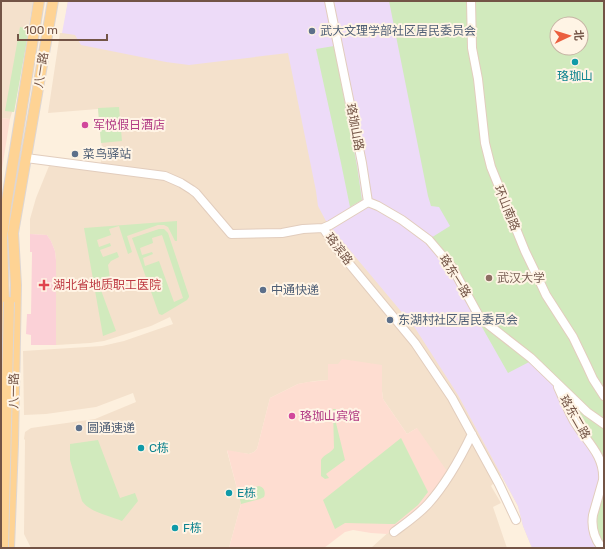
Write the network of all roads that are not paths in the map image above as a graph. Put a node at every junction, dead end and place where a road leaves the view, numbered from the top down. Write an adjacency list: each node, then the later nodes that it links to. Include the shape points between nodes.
1 (39, 1): 9 (main road, 八一路)
2 (53, 1): 5 (main road, 八一路)
3 (329, 1): 6 (street, 珞珈山路)
4 (472, 1): 12 (street, 环山南路, via 472,48 485,143 491,168 541,285 573,337)
5 (26, 158): 7 (street, 珞滨路, via 170,178 196,193 231,234 282,233); 8 (main road, 八一路)
6 (368, 202): 7 (street); 11 (street, 珞东一路, via 402,220 429,240 452,267 480,318 531,358)
7 (323, 228): 15 (street, 珞滨路, via 338,250 415,342)
8 (13, 233): 10 (main road, 八一路); 17 (main road, 八一路, via 16,285)
9 (2, 241): 10 (main road, 八一路)
10 (6, 302): 13 (main road, 八一路); 20 (main road, 八一路, bridge)
11 (555, 381): 14 (street, 珞东一路, via 587,412); 22 (street, 珞东二路, via 571,416 596,451 603,467 603,480 592,520 595,536)
12 (604, 396)
13 (1, 413)
14 (604, 424)
15 (472, 434): 18 (street, 珞滨路); 19 (street, via 452,471 434,496 421,511)
16 (1, 443): 17 (main road)
17 (13, 444): 21 (main road, 八一路)
18 (516, 520)
19 (394, 532)
20 (3, 548)
21 (8, 548)
22 (602, 548)

